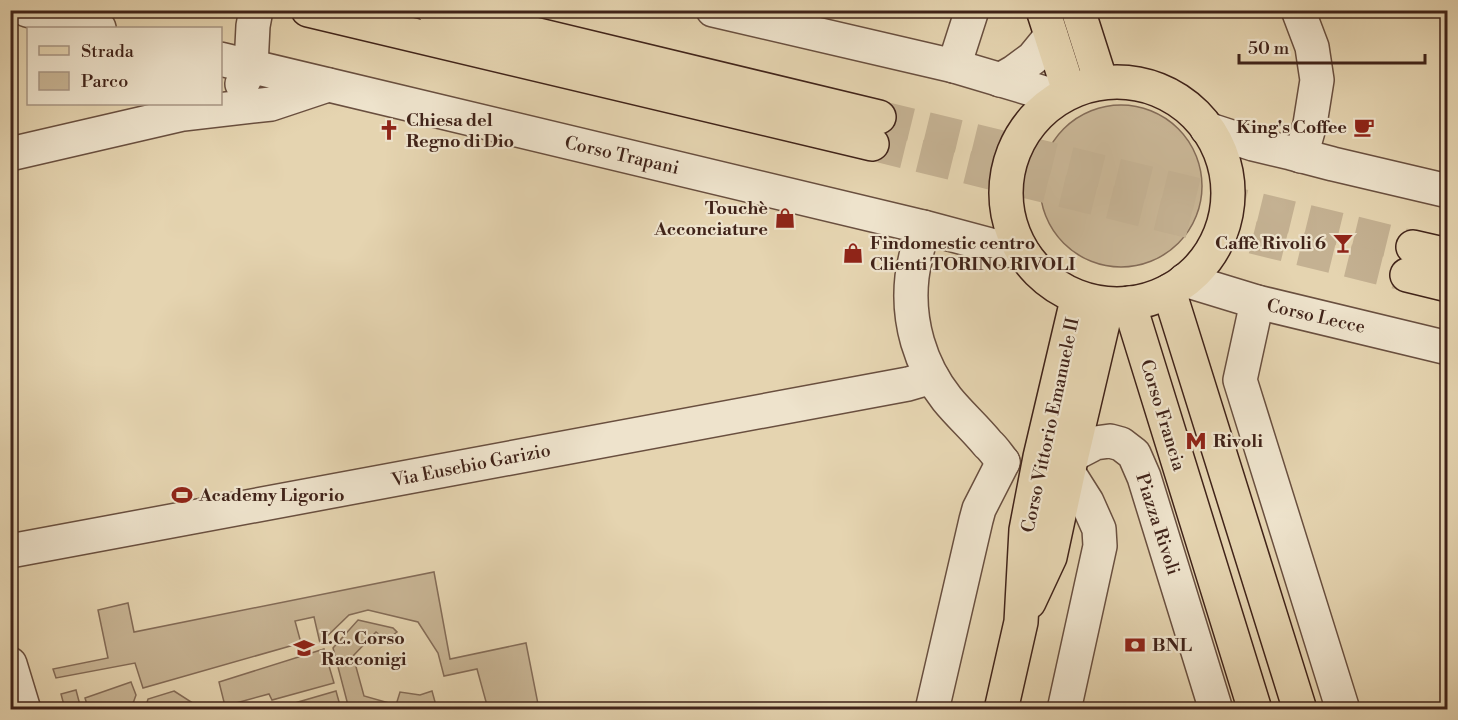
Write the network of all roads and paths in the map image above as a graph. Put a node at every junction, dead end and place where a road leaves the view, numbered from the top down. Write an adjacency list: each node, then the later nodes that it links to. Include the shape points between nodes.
1 (27, 10): 10 (street)
2 (256, 10): 11 (street)
3 (308, 10): 4 (main road, via 876,130)
4 (434, 10)
5 (713, 10): 12 (street)
6 (972, 10): 12 (street)
7 (1078, 10): 14 (main road)
8 (1304, 12): 21 (street, via 1317,80)
9 (1047, 23): 13 (street, via 1033,58); 16 (main road)
10 (95, 27)
11 (236, 62): 15 (street, Corso Trapani); 17 (street, via 240,86)
12 (954, 66): 13 (street)
13 (1000, 80): 16 (street)
14 (1101, 82): 16 (main road); 19 (main road, via 1134,82 1165,92 1192,111)
15 (328, 85): 18 (street, via 271,104); 23 (street, Corso Trapani)
16 (1063, 94): 24 (main road, via 1030,122 1013,151 1005,184 1008,217)
17 (222, 97)
18 (194, 109): 20 (street)
19 (1207, 129): 21 (street); 27 (main road, via 1225,167 1228,196 1223,225 1211,252)
20 (10, 154)
21 (1301, 156): 22 (street)
22 (1448, 191)
23 (923, 227): 24 (street, Corso Trapani); 31 (street, via 912,277 912,317)
24 (1024, 254): 29 (main road, via 1046,278)
25 (1448, 255): 26 (main road, via 1410,261)
26 (1448, 285)
27 (1177, 286): 28 (street, Corso Lecce); 29 (main road, via 1150,299); 33 (main road)
28 (1257, 302): 30 (street, Corso Lecce); 32 (street)
29 (1104, 303): 34 (main road, Corso Vittorio Emanuele II); 36 (main road, Corso Vittorio Emanuele II); 38 (main road, Corso Francia)
30 (1448, 348)
31 (932, 377): 35 (street, via 947,400); 40 (street, Via Eusebio Garizio)
32 (1240, 380): 33 (street); 39 (street)
33 (1220, 451): 37 (main road)
34 (1040, 456): 35 (street); 42 (main road, Corso Vittorio Emanuele II, via 1026,530)
35 (1002, 462): 45 (street, via 979,509)
36 (1070, 464): 41 (street, Piazza Rivoli, via 1095,443 1121,444 1134,454); 42 (main road, Corso Vittorio Emanuele II, via 1050,557); 47 (street, Corso Vittorio Emanuele II, via 1099,529 1100,546)
37 (1234, 500): 39 (street); 50 (main road)
38 (1197, 526): 41 (street); 49 (main road, Corso Francia)
39 (1287, 533): 51 (street)
40 (10, 551)
41 (1180, 592): 48 (street)
42 (1021, 622): 46 (main road, Corso Vittorio Emanuele II)
43 (10, 664): 44 (street)
44 (24, 710)
45 (933, 710)
46 (1001, 710)
47 (1064, 710)
48 (1216, 710)
49 (1255, 710)
50 (1300, 710)
51 (1343, 710)

